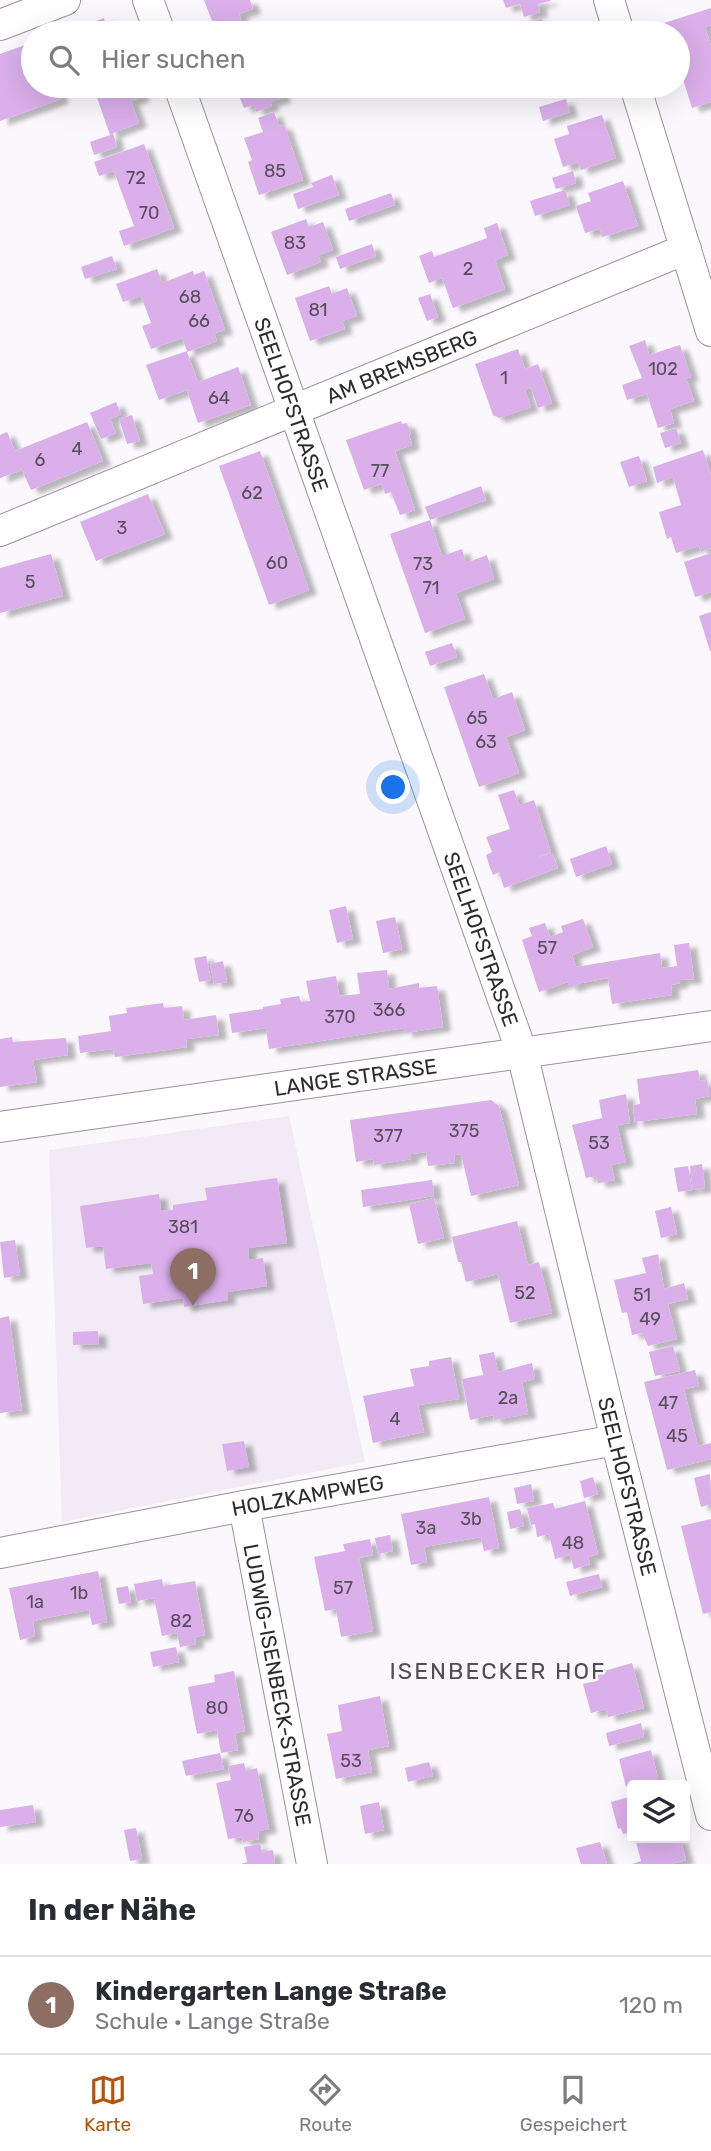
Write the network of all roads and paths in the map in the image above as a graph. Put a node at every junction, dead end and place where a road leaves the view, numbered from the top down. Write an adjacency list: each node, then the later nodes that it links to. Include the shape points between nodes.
1 (65, 0): 6 (street)
2 (148, 0): 4 (street)
3 (609, 0): 5 (street)
4 (156, 21)
5 (615, 21)
6 (0, 25)
7 (183, 98): 11 (street, SEELHOFSTRASSE)
8 (639, 98): 9 (street)
9 (685, 249): 10 (street); 11 (street, AM BREMSBERG)
10 (711, 331)
11 (294, 411): 12 (street, AM BREMSBERG); 14 (street, SEELHOFSTRASSE)
12 (0, 531)
13 (711, 1026): 14 (street, LANGE STRASSE)
14 (522, 1053): 15 (street, LANGE STRASSE); 16 (street, SEELHOFSTRASSE)
15 (0, 1127)
16 (616, 1440): 17 (street, HOLZKAMPWEG); 19 (street, SEELHOFSTRASSE)
17 (244, 1506): 18 (street, HOLZKAMPWEG); 20 (street, LUDWIG-ISENBECK-STRASSE)
18 (0, 1553)
19 (711, 1815)
20 (312, 1864)

